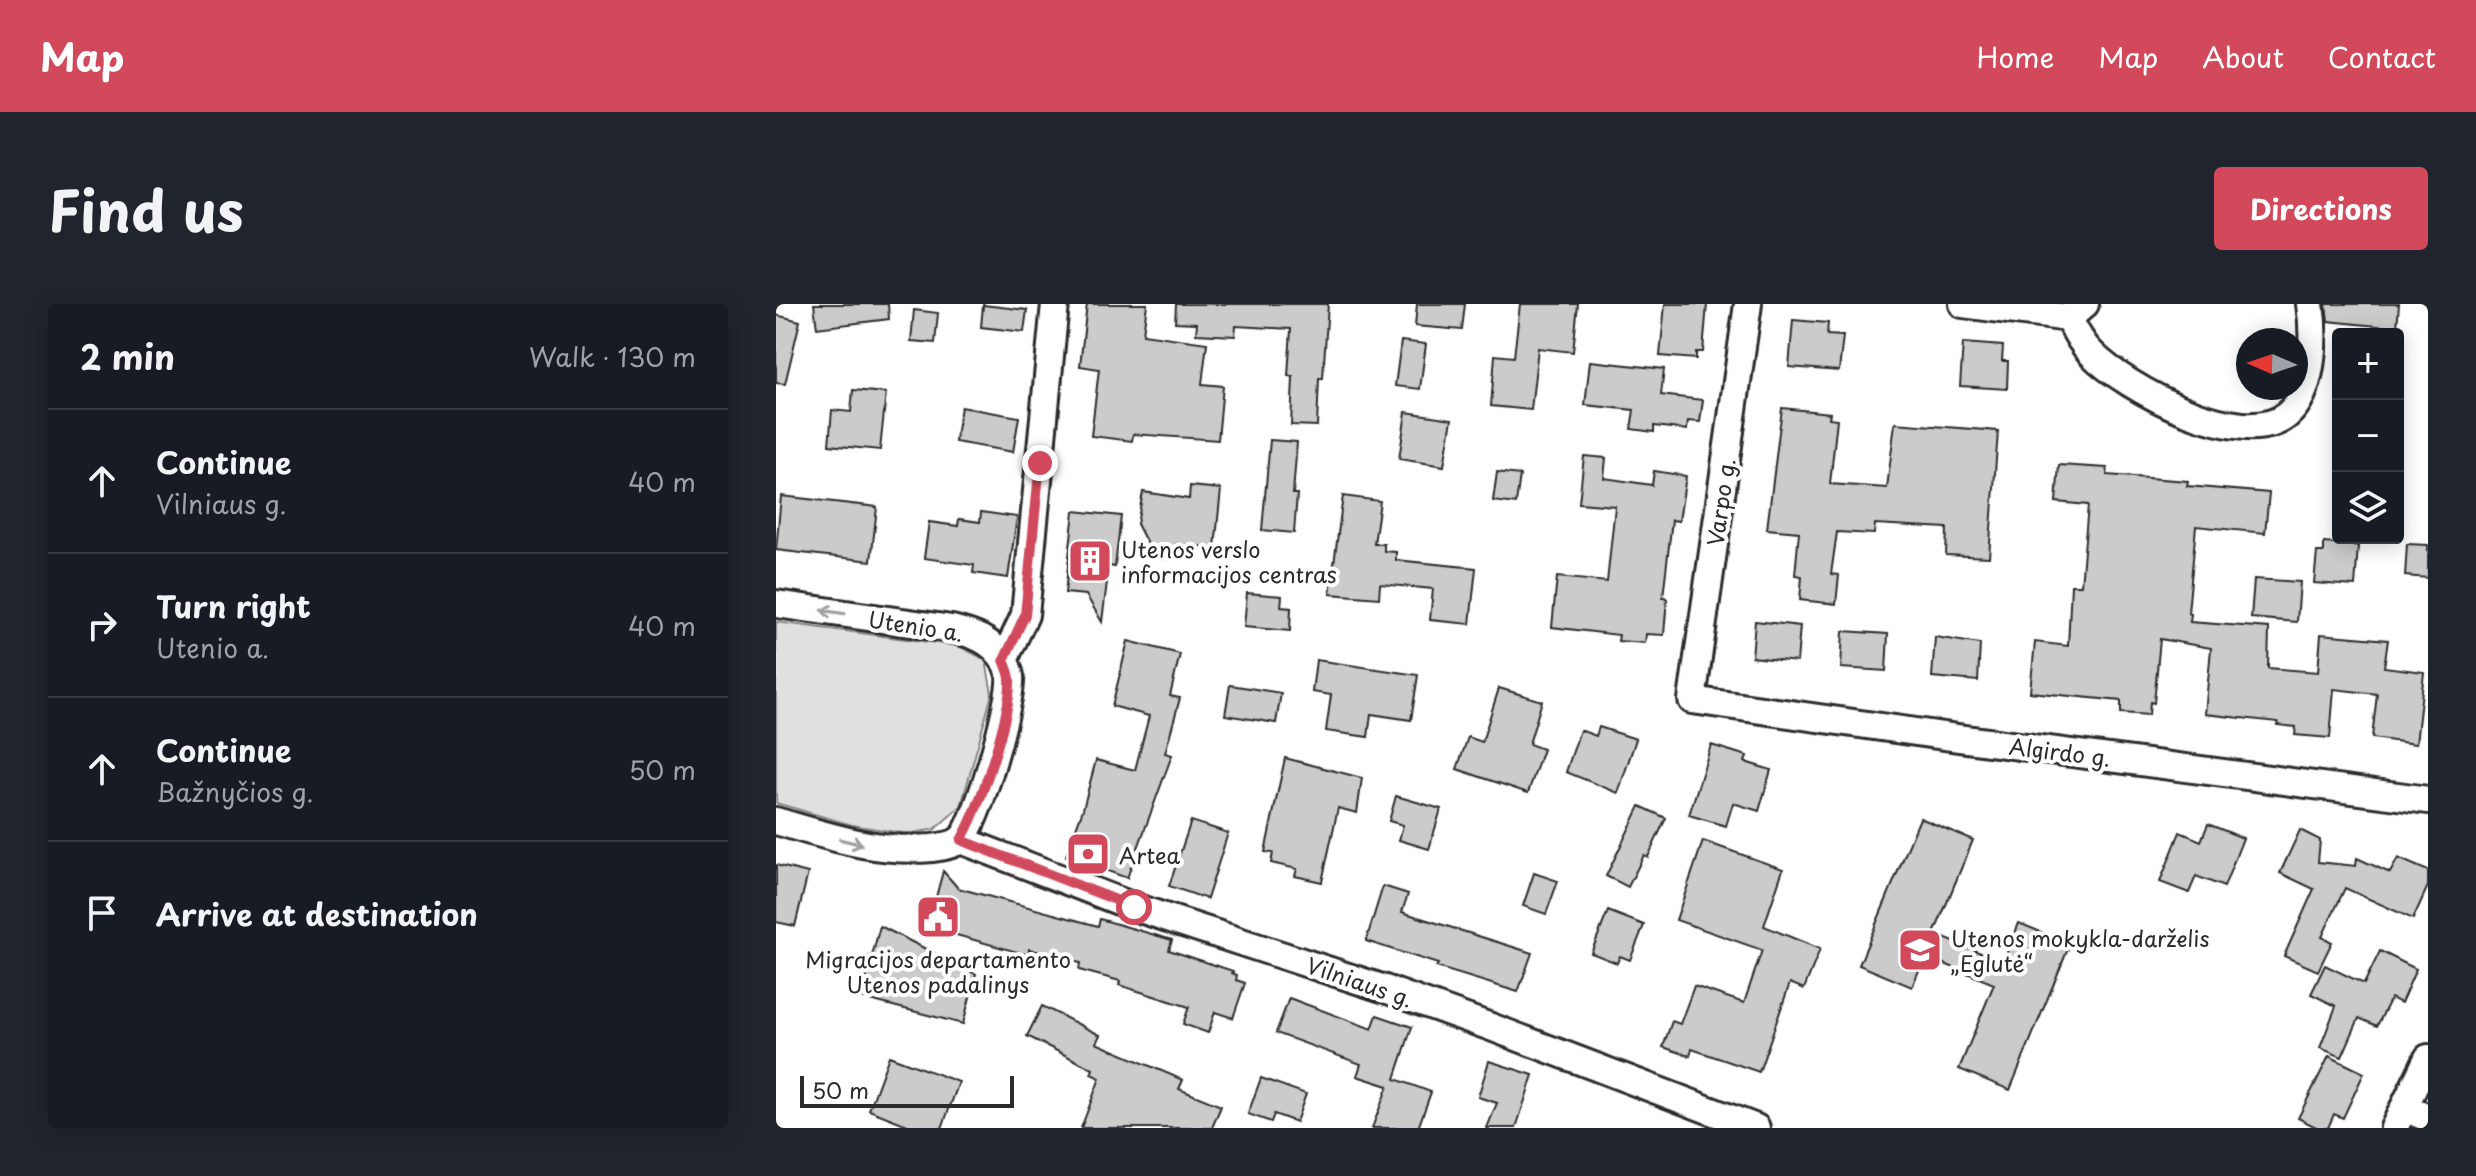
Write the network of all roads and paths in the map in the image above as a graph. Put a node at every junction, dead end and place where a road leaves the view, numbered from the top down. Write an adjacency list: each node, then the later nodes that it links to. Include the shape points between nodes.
1 (1055, 304): 7 (street, via 1025,615)
2 (1748, 304): 8 (street, Varpo g.)
3 (1963, 304): 5 (street)
4 (2310, 304): 5 (street, via 2302,397 2286,416 2261,426 2232,425 2154,397 2094,356 2078,337)
5 (2077, 311)
6 (776, 604): 7 (street, Utenio a., one-way to 6, via 976,635 952,629)
7 (1004, 660): 11 (street, via 1010,676 1007,706 973,819)
8 (1692, 700): 9 (street, Algirdo g.)
9 (2428, 800)
10 (776, 821): 11 (street, one-way to 11, via 894,850)
11 (961, 840): 15 (street, Vilniaus g., via 1134,907 1491,1027)
12 (2428, 1058): 13 (street)
13 (2399, 1118): 14 (street)
14 (2428, 1118)
15 (1756, 1128)

